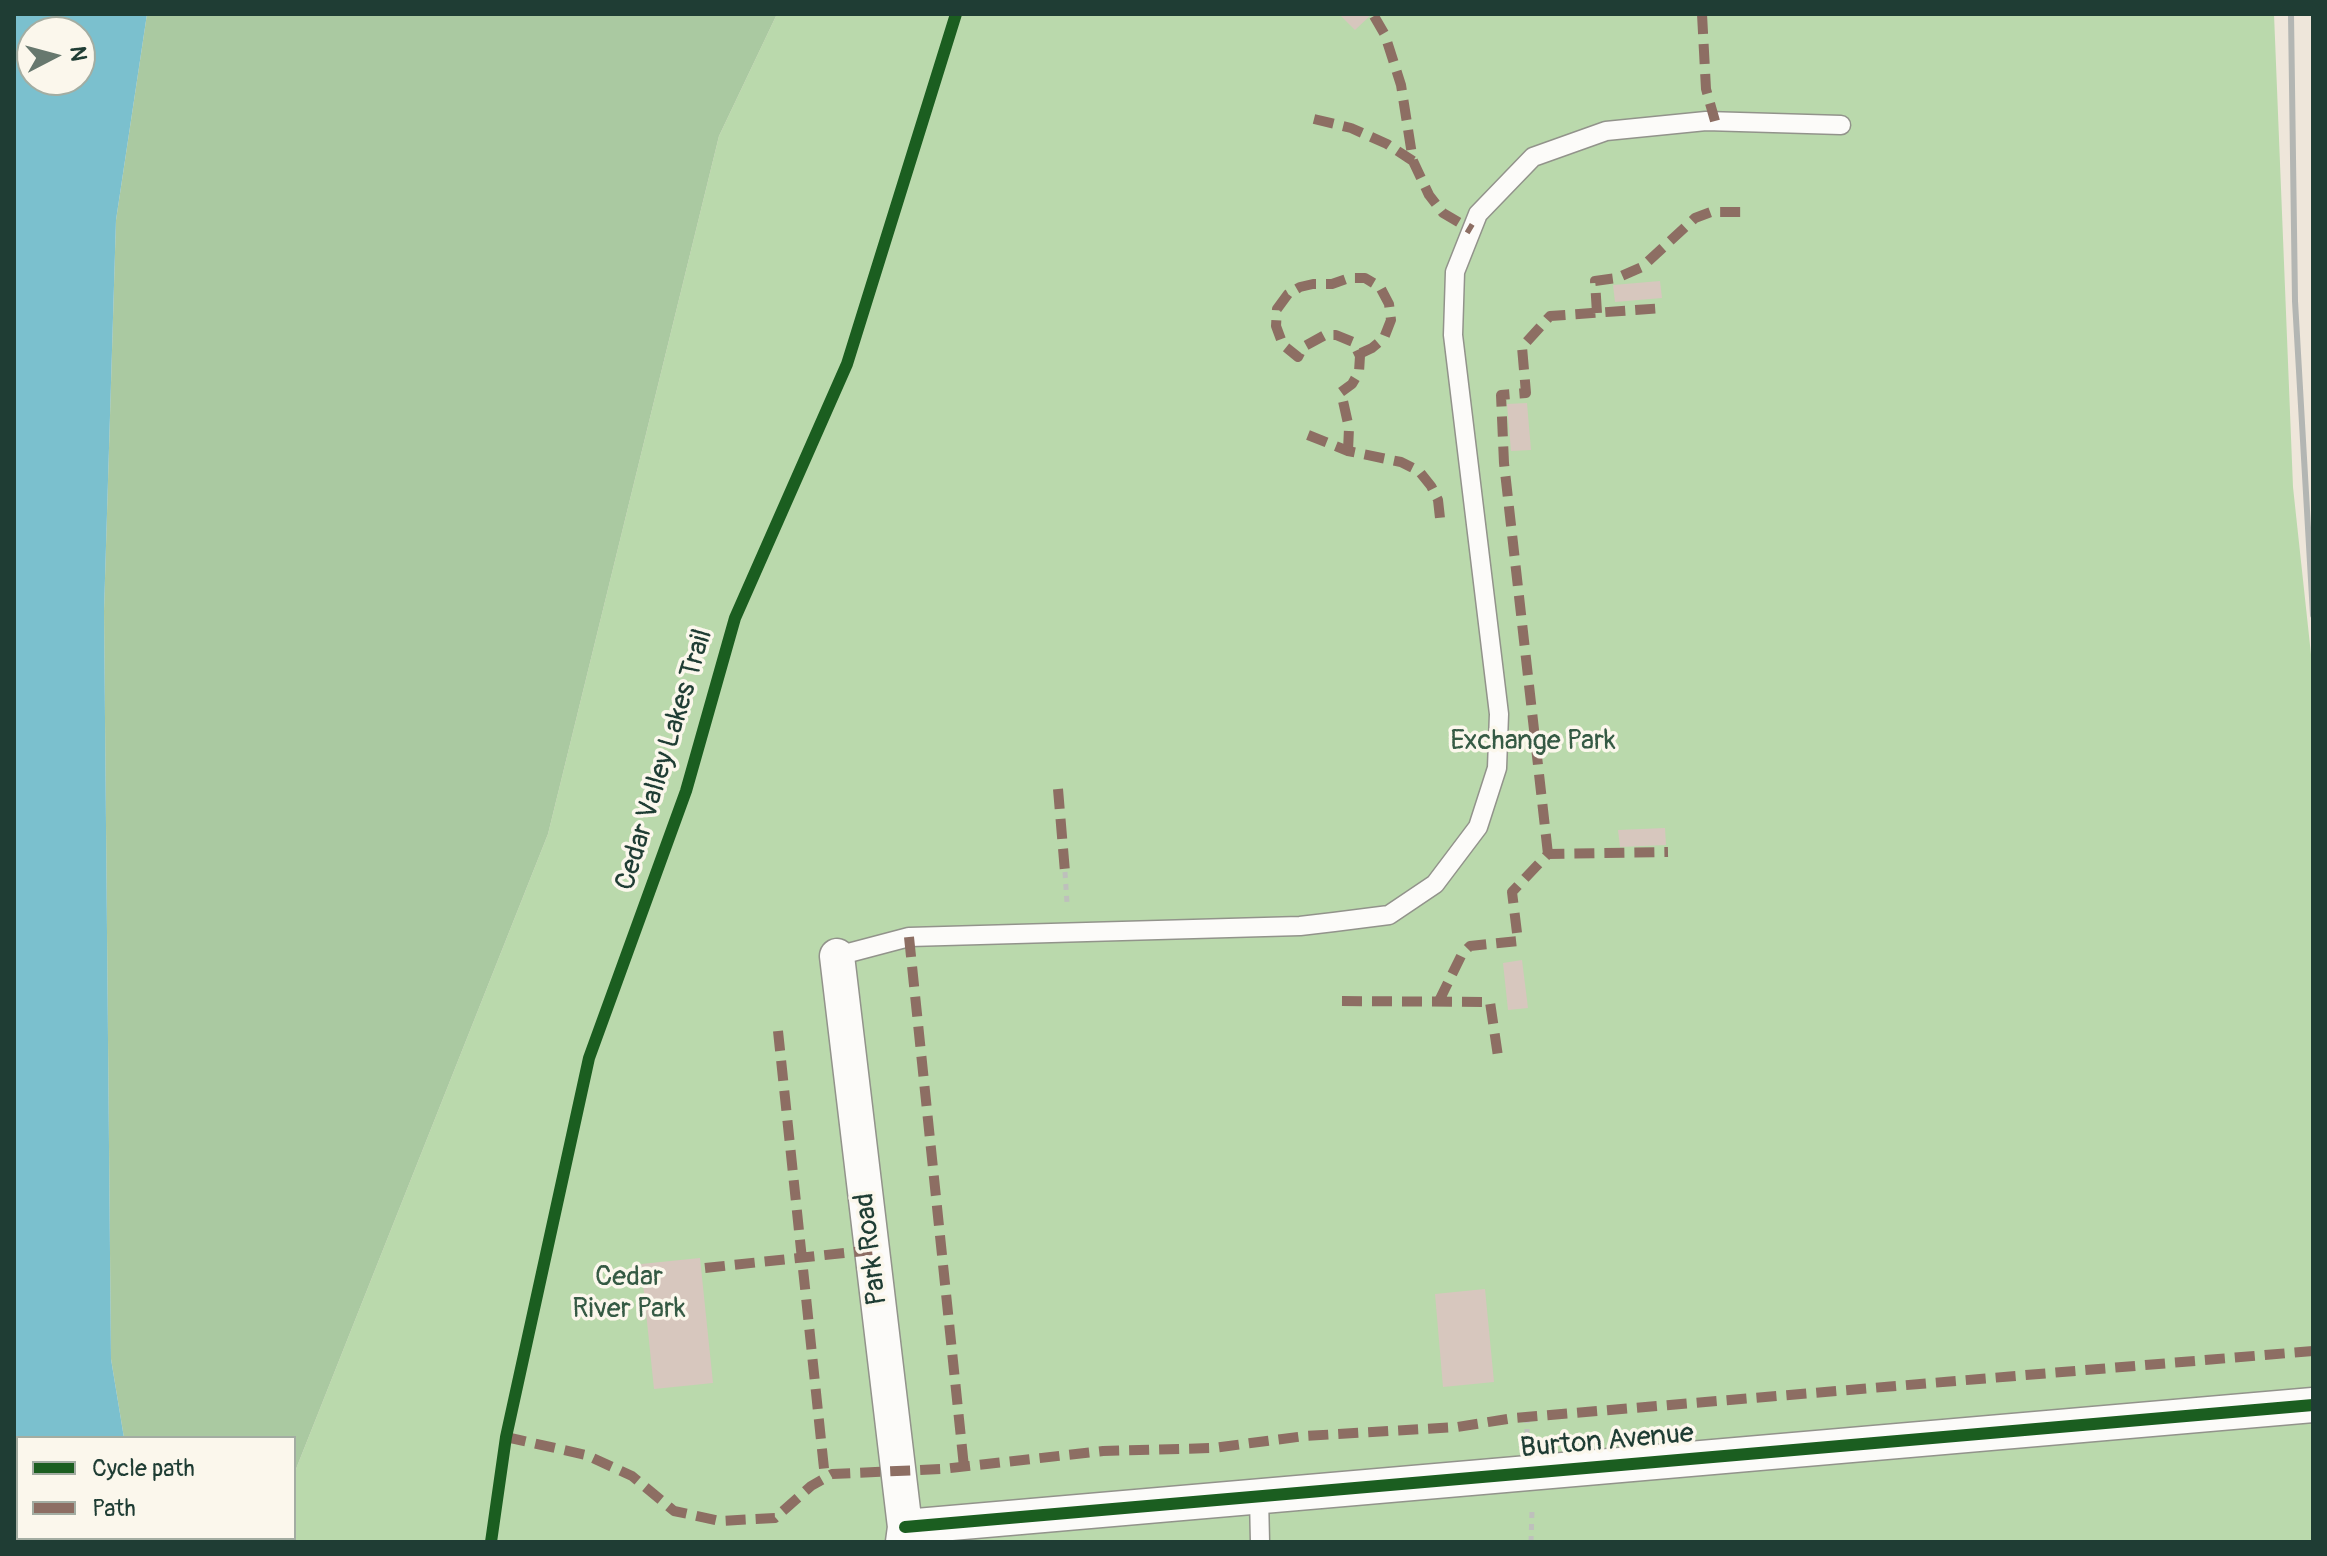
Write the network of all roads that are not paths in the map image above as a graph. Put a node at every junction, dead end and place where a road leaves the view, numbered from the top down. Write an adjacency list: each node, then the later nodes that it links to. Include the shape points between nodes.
1 (1841, 125): 2 (lane, via 1706,121 1606,131 1533,157 1478,214 1455,272 1453,335 1499,714 1497,768 1478,827 1435,884 1389,915 1323,923 909,937)
2 (837, 956): 5 (street, Park Road)
3 (2313, 1405): 4 (street, Burton Avenue)
4 (1259, 1497): 5 (street, Burton Avenue); 6 (lane)
5 (904, 1535)
6 (1260, 1542)

